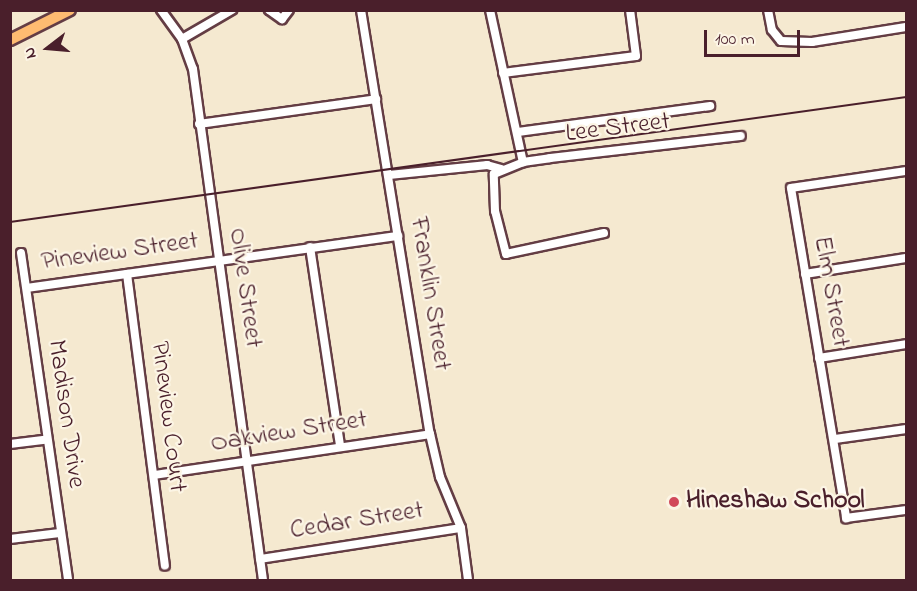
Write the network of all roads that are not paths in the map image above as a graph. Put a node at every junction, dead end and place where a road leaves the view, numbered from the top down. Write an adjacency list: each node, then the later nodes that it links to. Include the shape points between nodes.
1 (70, 10): 11 (main road)
2 (160, 10): 12 (street, Olive Street)
3 (232, 10): 12 (street)
4 (269, 10): 5 (street, via 282,20)
5 (289, 10)
6 (361, 10): 14 (street, Franklin Street)
7 (490, 10): 13 (street)
8 (630, 10): 13 (street, via 636,56)
9 (768, 10): 10 (street, via 772,30 781,41 812,42)
10 (906, 27)
11 (10, 39)
12 (182, 39): 16 (street, Olive Street, via 193,69)
13 (503, 73): 17 (street)
14 (376, 99): 16 (street); 22 (street, Franklin Street)
15 (710, 106): 17 (street)
16 (199, 124): 28 (street, Olive Street)
17 (518, 132): 19 (street)
18 (741, 136): 19 (street, Lee Street)
19 (523, 162): 20 (street, Lee Street)
20 (501, 169): 22 (street, Lee Street, via 487,165); 23 (street, via 494,174 492,185 506,254)
21 (906, 171): 30 (street, Elm Street, via 791,188)
22 (389, 176): 24 (street, Franklin Street)
23 (604, 232)
24 (398, 236): 25 (street, Pineview Street); 35 (street, Franklin Street)
25 (310, 247): 28 (street, Pineview Street); 39 (street)
26 (21, 253): 31 (street, Madison Drive)
27 (906, 258): 30 (street)
28 (219, 261): 29 (street, Pineview Street); 40 (street, Olive Street)
29 (127, 274): 31 (street, Pineview Street); 41 (street, Pineview Court)
30 (805, 274): 33 (street, Elm Street)
31 (27, 288): 37 (street, Madison Drive)
32 (906, 344): 33 (street)
33 (819, 358): 36 (street, Elm Street)
34 (906, 429): 36 (street)
35 (430, 434): 39 (street, Oakview Street); 43 (street, Franklin Street, via 440,477)
36 (835, 439): 42 (street, Elm Street, via 846,518)
37 (45, 440): 38 (street); 44 (street, Madison Drive)
38 (10, 444)
39 (340, 446): 40 (street, Oakview Street)
40 (248, 461): 41 (street, Oakview Street); 46 (street, Olive Street)
41 (154, 476): 47 (street, Pineview Court)
42 (906, 510)
43 (461, 528): 46 (street, Cedar Street); 50 (street, Franklin Street)
44 (60, 533): 45 (street); 48 (street, Madison Drive)
45 (10, 539)
46 (260, 559): 49 (street, Olive Street)
47 (165, 566)
48 (68, 580)
49 (263, 580)
50 (468, 580)

